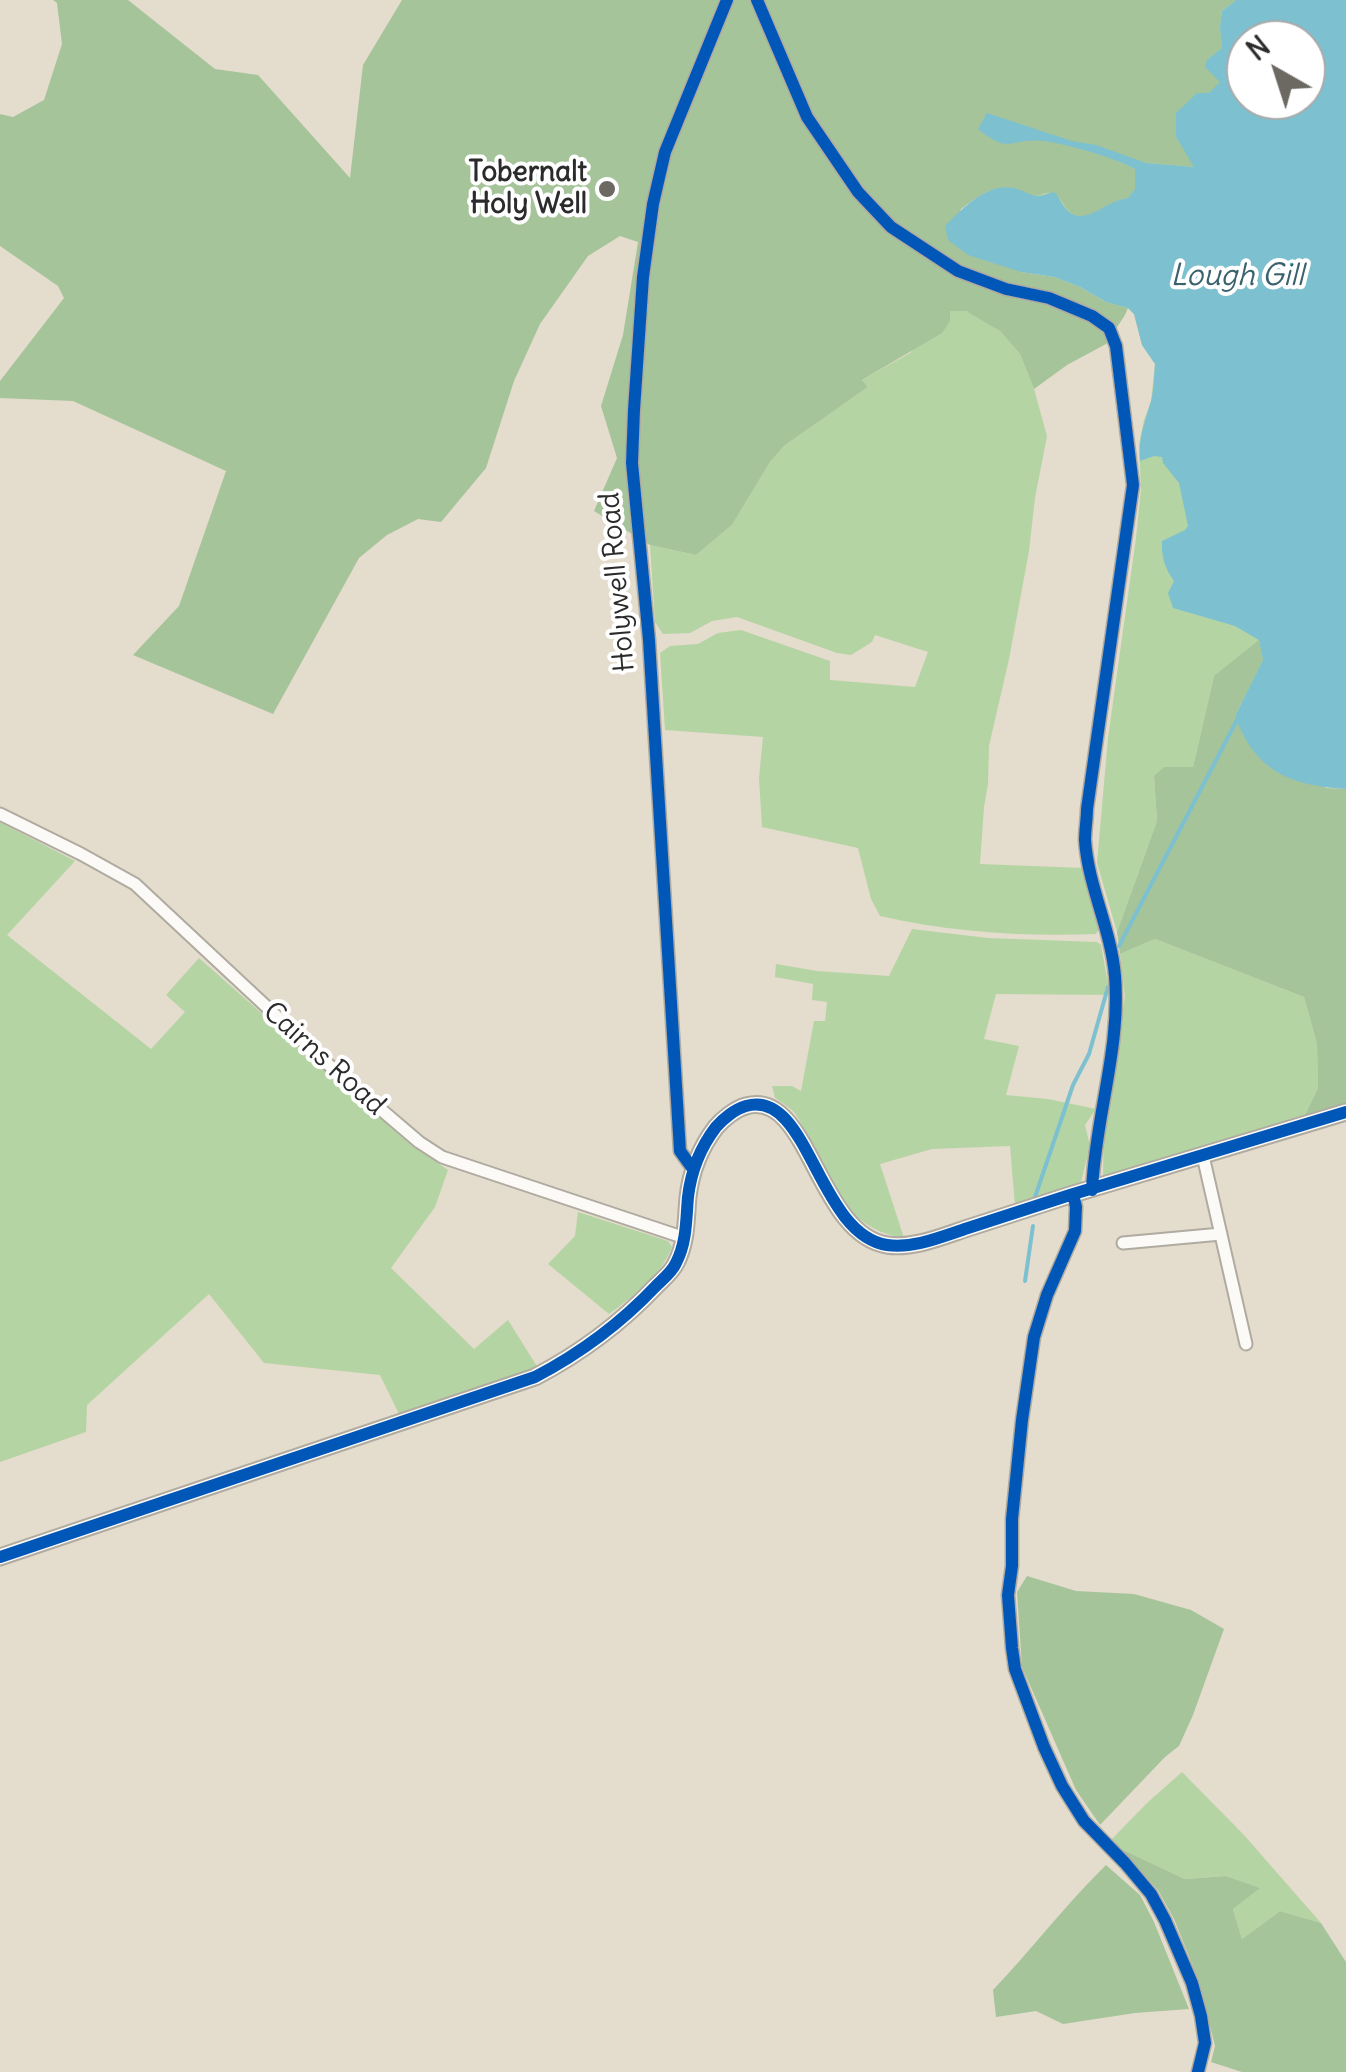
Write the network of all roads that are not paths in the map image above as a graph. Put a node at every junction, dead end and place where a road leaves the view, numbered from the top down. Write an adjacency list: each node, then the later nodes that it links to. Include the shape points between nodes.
1 (727, 0): 6 (street, Holywell Road, via 665,152 653,204 633,453 680,1151)
2 (757, 0): 7 (street, via 808,117 858,192 891,227 958,270 1092,316 1109,328 1116,346 1133,486 1085,839 1115,977 1115,1036)
3 (0, 814): 10 (street, Cairns Road, via 135,884 330,1066 442,1157)
4 (1346, 1112): 5 (main road)
5 (1204, 1156): 7 (main road); 9 (street)
6 (693, 1169): 8 (main road, via 720,1122 742,1106 759,1104 778,1110 790,1124 832,1201 870,1242 926,1242); 10 (main road)
7 (1092, 1190): 8 (main road)
8 (1073, 1194): 14 (street, via 1075,1232 1034,1336 1022,1420 1008,1595 1012,1648 1062,1786 1166,1920 1200,2016 1205,2043)
9 (1221, 1234): 11 (street); 12 (street)
10 (685, 1238): 13 (main road, via 675,1266 644,1300 535,1376)
11 (1123, 1243)
12 (1246, 1344)
13 (0, 1558)
14 (1198, 2072)

